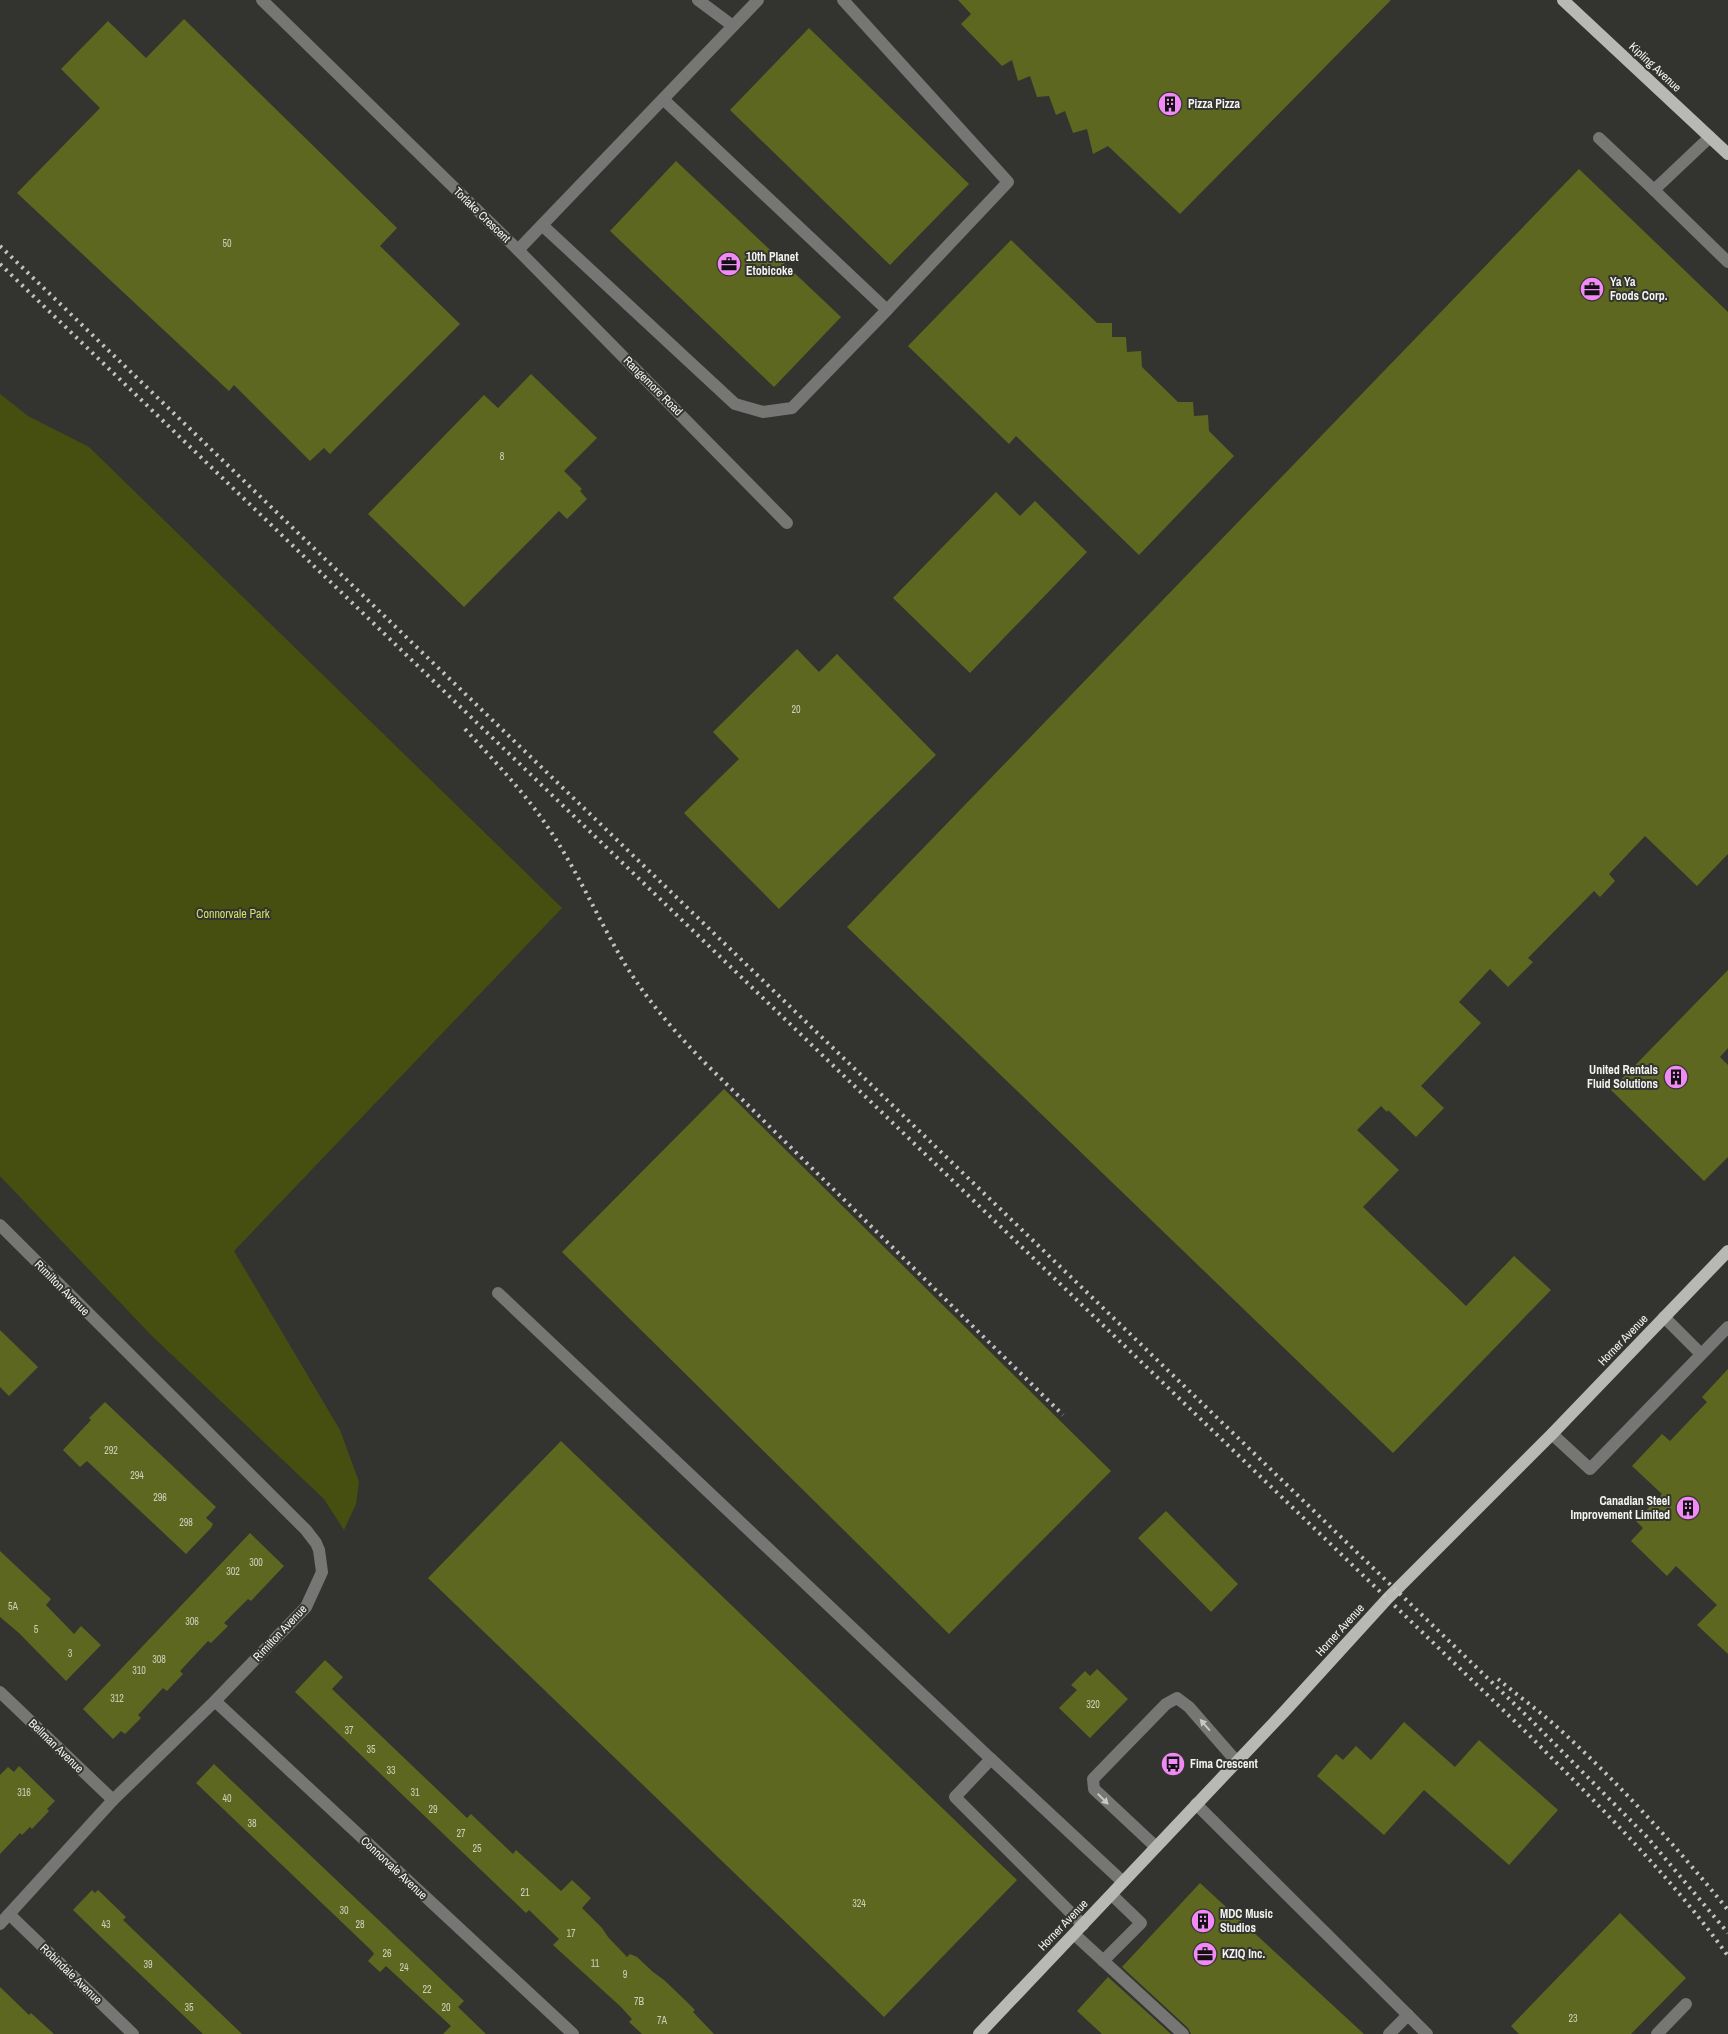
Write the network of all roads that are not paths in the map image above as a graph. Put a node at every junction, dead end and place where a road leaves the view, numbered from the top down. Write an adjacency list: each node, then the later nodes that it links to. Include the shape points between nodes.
1 (262, 0): 13 (street, Torlake Crescent)
2 (698, 0): 6 (street)
3 (758, 0): 6 (street, Torlake Crescent)
4 (843, 0): 15 (street, via 1008,182)
5 (1563, 0): 8 (main road, Kipling Avenue)
6 (733, 26): 7 (street, Torlake Crescent)
7 (663, 100): 12 (street, Torlake Crescent); 15 (street)
8 (1710, 137): 10 (main road, Kipling Avenue); 11 (street)
9 (1599, 138): 11 (street)
10 (1728, 154)
11 (1654, 190): 14 (street)
12 (542, 226): 13 (street, Torlake Crescent); 15 (street, via 735,404 763,412 792,408)
13 (518, 250): 16 (street, Rangemore Road)
14 (1728, 262)
15 (887, 310)
16 (787, 523)
17 (0, 1225): 25 (street, Rimilton Avenue, via 316,1543 322,1572 306,1607)
18 (1728, 1251): 20 (main road, Horner Avenue)
19 (498, 1294): 26 (street)
20 (1664, 1317): 22 (street); 23 (main road, Horner Avenue)
21 (1728, 1327): 22 (street)
22 (1701, 1354): 23 (street, via 1590,1469)
23 (1552, 1434): 27 (main road, Horner Avenue, via 1388,1598)
24 (0, 1692): 28 (street, Bellman Avenue)
25 (215, 1701): 28 (street, Rimilton Avenue); 40 (street, Connorvale Avenue)
26 (991, 1760): 31 (street); 35 (street, via 955,1797)
27 (1237, 1762): 29 (main road, Horner Avenue); 30 (street, one-way to 30, via 1189,1707 1176,1698 1166,1704 1093,1779 1094,1789)
28 (113, 1800): 33 (street, Rimilton Avenue)
29 (1196, 1804): 30 (main road, Horner Avenue); 38 (street)
30 (1156, 1847): 31 (main road, Horner Avenue)
31 (1123, 1882): 32 (main road, Horner Avenue)
32 (1112, 1895): 35 (main road, Horner Avenue); 36 (street, via 1141,1923)
33 (9, 1914): 34 (street, Rimilton Avenue); 39 (street, Robindale Avenue)
34 (0, 1924)
35 (1078, 1929): 36 (street); 41 (main road, Horner Avenue)
36 (1103, 1961): 42 (street)
37 (1686, 2004): 45 (street)
38 (1408, 2015): 43 (street); 44 (street)
39 (133, 2034)
40 (572, 2034)
41 (979, 2034)
42 (1183, 2034)
43 (1388, 2034)
44 (1427, 2034)
45 (1657, 2034)

